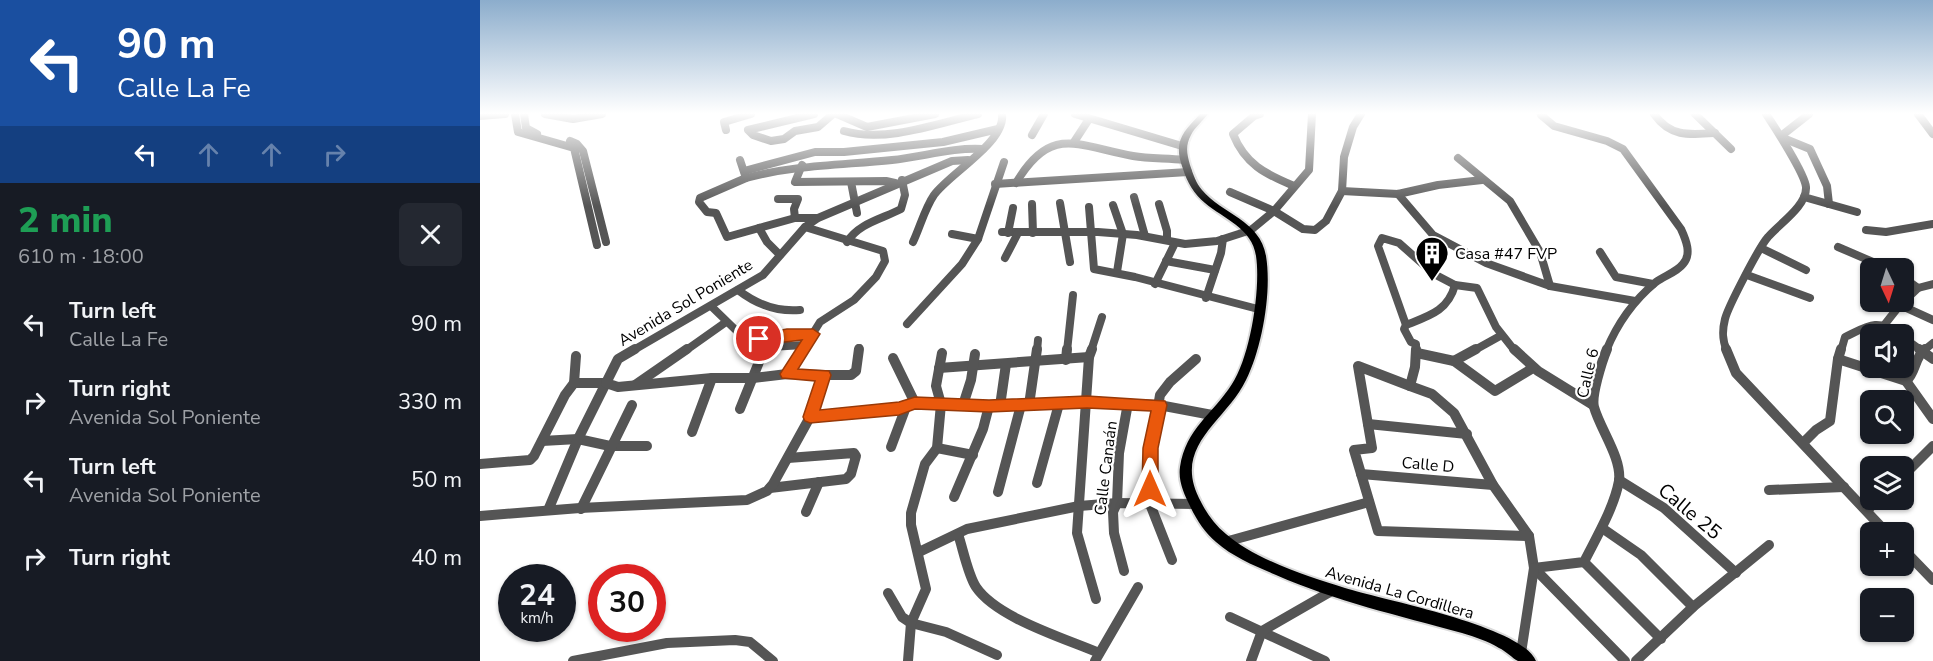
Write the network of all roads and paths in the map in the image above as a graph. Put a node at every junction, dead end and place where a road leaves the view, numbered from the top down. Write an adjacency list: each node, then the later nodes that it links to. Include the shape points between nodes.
1 (561, 145): 73 (street, via 574,148)
2 (575, 145): 70 (street, via 582,149)
3 (910, 145): 18 (street)
4 (987, 145): 16 (street)
5 (1057, 145): 32 (street, via 1035,153)
6 (1087, 145): 22 (street, via 1136,156)
7 (1178, 145): 15 (street)
8 (1236, 145): 34 (street, via 1254,169)
9 (1310, 145): 34 (street, via 1309,170)
10 (1348, 145): 35 (street)
11 (1615, 145): 87 (street, Calle 6, via 1623,149 1688,243 1683,265)
12 (1727, 145): 17 (street)
13 (1786, 145): 39 (street, via 1806,186)
14 (1802, 145): 45 (street, via 1810,148 1827,186)
15 (1182, 146): 22 (main road)
16 (983, 149): 21 (street); 24 (street)
17 (1731, 149)
18 (804, 154): 25 (street); 27 (street)
19 (1458, 158): 28 (street)
20 (740, 160): 27 (street)
21 (968, 160): 31 (street, Avenida Sol Poniente, via 952,161); 72 (street, via 934,195)
22 (1184, 160): 26 (main road)
23 (1004, 162): 33 (street)
24 (831, 166): 25 (street); 29 (street)
25 (801, 167): 27 (street); 29 (street, via 795,182)
26 (1188, 172): 32 (street); 57 (main road, via 1200,192)
27 (745, 175): 56 (street, via 699,202 708,212 716,213 727,237)
28 (1482, 180): 37 (street); 91 (street, via 1510,201 1540,252)
29 (827, 182): 30 (street)
30 (851, 182): 31 (street); 41 (street)
31 (899, 182): 41 (street, Avenida Sol Poniente); 71 (street, via 904,195 901,209 850,234)
32 (1016, 183): 33 (street)
33 (995, 184): 67 (street)
34 (1294, 186): 49 (street)
35 (1342, 191): 37 (street); 49 (street, via 1326,221 1315,230 1303,229)
36 (1230, 192): 49 (street)
37 (1398, 194): 91 (street, via 1441,242)
38 (1134, 197): 66 (street)
39 (1804, 197): 45 (street); 75 (street)
40 (778, 199): 52 (street, via 798,199)
41 (853, 202): 51 (street); 53 (street, Avenida Sol Poniente)
42 (1060, 203): 60 (street)
43 (1032, 204): 63 (street)
44 (1159, 204): 69 (street)
45 (1829, 204): 50 (street)
46 (1113, 206): 65 (street)
47 (1089, 207): 61 (street)
48 (1013, 208): 59 (street)
49 (1274, 211): 57 (street)
50 (1857, 212)
51 (857, 213)
52 (795, 218): 53 (street); 56 (street)
53 (818, 218): 55 (street, Avenida Sol Poniente)
54 (1933, 224): 58 (street, via 1887,232)
55 (805, 227): 71 (street); 77 (street, Avenida Sol Poniente)
56 (759, 228): 77 (street)
57 (1251, 230): 68 (street); 100 (main road, Avenida La Cordillera, via 1261,254)
58 (1866, 230)
59 (1005, 232): 62 (street)
60 (1064, 232): 61 (street); 63 (street); 81 (street)
61 (1091, 232): 65 (street); 84 (street, via 1094,269)
62 (1018, 233): 63 (street); 78 (street)
63 (1033, 233)
64 (952, 234): 67 (street)
65 (1123, 234): 66 (street); 84 (street)
66 (1145, 236): 69 (street)
67 (978, 239): 107 (street, via 962,264)
68 (1223, 239): 69 (street); 82 (street)
69 (1171, 241): 80 (street)
70 (606, 242)
71 (848, 242): 111 (street, via 883,251 885,261 869,285 820,322)
72 (913, 242)
73 (597, 245)
74 (1838, 247): 79 (street)
75 (1761, 248): 83 (street); 85 (street)
76 (1600, 252): 87 (street, via 1616,277)
77 (780, 255): 93 (street, Avenida Sol Poniente, via 763,275)
78 (1005, 258)
79 (1864, 258)
80 (1166, 261): 82 (street); 86 (street)
81 (1070, 262)
82 (1215, 270): 96 (street)
83 (1806, 270)
84 (1117, 272): 86 (street)
85 (1747, 275): 97 (street); 168 (street, via 1725,318 1722,339 1727,355 1736,373)
86 (1155, 284): 96 (street)
87 (1653, 284): 98 (street, Calle 6)
88 (1933, 284): 92 (street)
89 (1455, 285): 109 (street, via 1452,299 1443,310); 109 (street, via 1434,274 1399,243 1387,238 1379,240); 112 (street, via 1477,288 1484,310)
90 (1914, 285): 92 (street)
91 (1550, 286): 98 (street)
92 (1918, 288): 94 (street)
93 (738, 290): 99 (street, Avenida Sol Poniente); 101 (street, via 771,308)
94 (1914, 292)
95 (1073, 295): 128 (street)
96 (1206, 298): 100 (street)
97 (1810, 298)
98 (1635, 302): 155 (street, Calle 6, via 1614,332 1602,361)
99 (711, 306): 106 (street); 143 (street, Avenida Sol Poniente, via 618,359)
100 (1258, 309): 160 (main road, Avenida La Cordillera, via 1242,378)
101 (800, 310)
102 (1914, 311): 105 (street)
103 (1894, 312): 108 (street)
104 (1102, 317): 123 (street)
105 (1933, 320)
106 (726, 322): 111 (street, via 746,340); 145 (street)
107 (907, 324)
108 (1885, 324)
109 (1406, 325): 120 (street, via 1407,337 1416,344)
110 (1860, 330): 126 (street, via 1845,337)
111 (813, 334): 115 (street)
112 (1500, 336): 129 (street); 135 (street)
113 (1038, 340): 130 (street)
114 (1933, 343): 118 (street)
115 (804, 345): 136 (street); 139 (street, via 770,347 763,352)
116 (1914, 346): 118 (street)
117 (859, 348): 137 (street, via 856,371 851,375)
118 (1922, 352): 127 (street); 141 (street)
119 (942, 353): 134 (street)
120 (1417, 353): 129 (street); 144 (street)
121 (975, 354): 133 (street)
122 (576, 356): 142 (street)
123 (1089, 357): 128 (street); 146 (street)
124 (892, 358): 147 (street)
125 (1196, 359): 154 (street, via 1170,382 1160,395)
126 (1838, 359): 132 (street); 168 (street, via 1830,421)
127 (1933, 359)
128 (1066, 360): 130 (street)
129 (1454, 361): 135 (street, via 1495,391)
130 (1036, 362): 131 (street); 153 (street)
131 (1006, 364): 133 (street); 157 (street)
132 (1860, 364)
133 (973, 366): 134 (street); 152 (street)
134 (939, 368): 149 (street, via 936,386)
135 (1533, 368): 155 (street)
136 (787, 374): 137 (street); 139 (street)
137 (824, 375): 161 (street)
138 (712, 378): 139 (street); 145 (street); 164 (street)
139 (753, 378): 159 (street)
140 (1899, 378): 141 (street)
141 (1906, 381): 162 (street)
142 (574, 383): 143 (street); 167 (street)
143 (606, 383): 145 (street); 166 (street, Avenida Sol Poniente)
144 (1410, 386): 163 (street, via 1359,366); 165 (street, via 1440,399)
145 (632, 387)
146 (1087, 402): 148 (street); 150 (street); 192 (street)
147 (915, 403): 149 (street); 158 (street)
148 (1128, 403): 154 (street); 189 (street, Calle Canaán, via 1119,453)
149 (941, 404): 152 (street); 173 (street)
150 (1059, 404): 153 (street); 181 (street)
151 (632, 405): 169 (street)
152 (963, 405): 156 (street)
153 (1025, 405): 157 (street); 186 (street)
154 (1159, 405): 160 (street); 190 (street, via 1150,448)
155 (1593, 405): 179 (street, Calle 6, via 1614,454)
156 (989, 406): 157 (street); 174 (street)
157 (1000, 406)
158 (906, 407): 161 (street); 172 (street)
159 (740, 409)
160 (1212, 415): 191 (main road, Avenida La Cordillera, via 1201,429 1187,464 1186,480)
161 (810, 417): 175 (street)
162 (1933, 419)
163 (1368, 424): 165 (street); 178 (street, via 1372,448 1354,450)
164 (692, 432)
165 (1467, 434): 182 (street)
166 (578, 439): 167 (street); 169 (street); 193 (street, Avenida Sol Poniente)
167 (542, 441): 176 (street, via 530,460)
168 (1803, 443): 183 (street)
169 (610, 446): 170 (street); 194 (street)
170 (647, 446)
171 (1933, 446): 177 (street)
172 (891, 447)
173 (937, 448): 174 (street); 204 (street, via 926,464 911,513 913,538)
174 (973, 454): 187 (street)
175 (788, 458): 180 (street, via 856,454 849,477); 184 (street)
176 (480, 464)
177 (1914, 465)
178 (1361, 474): 182 (street, Calle D); 188 (street)
179 (1619, 480): 199 (street); 210 (street, Calle 25, via 1664,508)
180 (819, 482): 184 (street); 196 (street)
181 (1037, 483)
182 (1493, 485): 201 (street)
183 (1844, 487): 185 (street); 195 (street)
184 (770, 488): 194 (street, via 747,500)
185 (1769, 490)
186 (999, 492)
187 (954, 496)
188 (1369, 502): 201 (street, via 1378,531); 202 (street)
189 (1117, 503): 190 (street); 192 (street); 209 (street, Calle Canaán, via 1113,512 1114,533)
190 (1150, 504): 191 (street); 205 (street)
191 (1196, 504): 202 (main road, Avenida La Cordillera)
192 (1079, 506): 200 (street); 215 (street, via 1077,532)
193 (549, 508): 194 (street); 197 (street)
194 (581, 509)
195 (1867, 511): 198 (street)
196 (806, 512)
197 (480, 516)
198 (1877, 522)
199 (1602, 528): 207 (street); 216 (street, via 1641,555)
200 (958, 534): 204 (street); 222 (street, via 976,587 996,606 1016,620)
201 (1529, 536): 208 (street)
202 (1224, 542): 213 (main road, Avenida La Cordillera)
203 (1770, 544): 210 (street)
204 (919, 552): 218 (street, via 926,589)
205 (1172, 560)
206 (1914, 560): 211 (street)
207 (1584, 562): 208 (street); 220 (street)
208 (1534, 568): 223 (street); 229 (street)
209 (1125, 571)
210 (1736, 573): 216 (street)
211 (1933, 580)
212 (1138, 586): 222 (street)
213 (1330, 592): 219 (street); 223 (main road, Avenida La Cordillera, via 1471,629)
214 (888, 593): 218 (street, via 902,617)
215 (1096, 599)
216 (1693, 607): 220 (street)
217 (1230, 617): 219 (street)
218 (910, 622): 221 (street, via 946,632); 226 (street)
219 (1262, 631): 227 (street); 228 (street)
220 (1661, 639): 230 (street)
221 (997, 655)
222 (1097, 657)
223 (1525, 657)
224 (573, 661): 225 (street, via 667,643 735,640 750,642)
225 (773, 661)
226 (908, 661)
227 (1251, 661)
228 (1324, 661)
229 (1625, 661)
230 (1636, 661)

